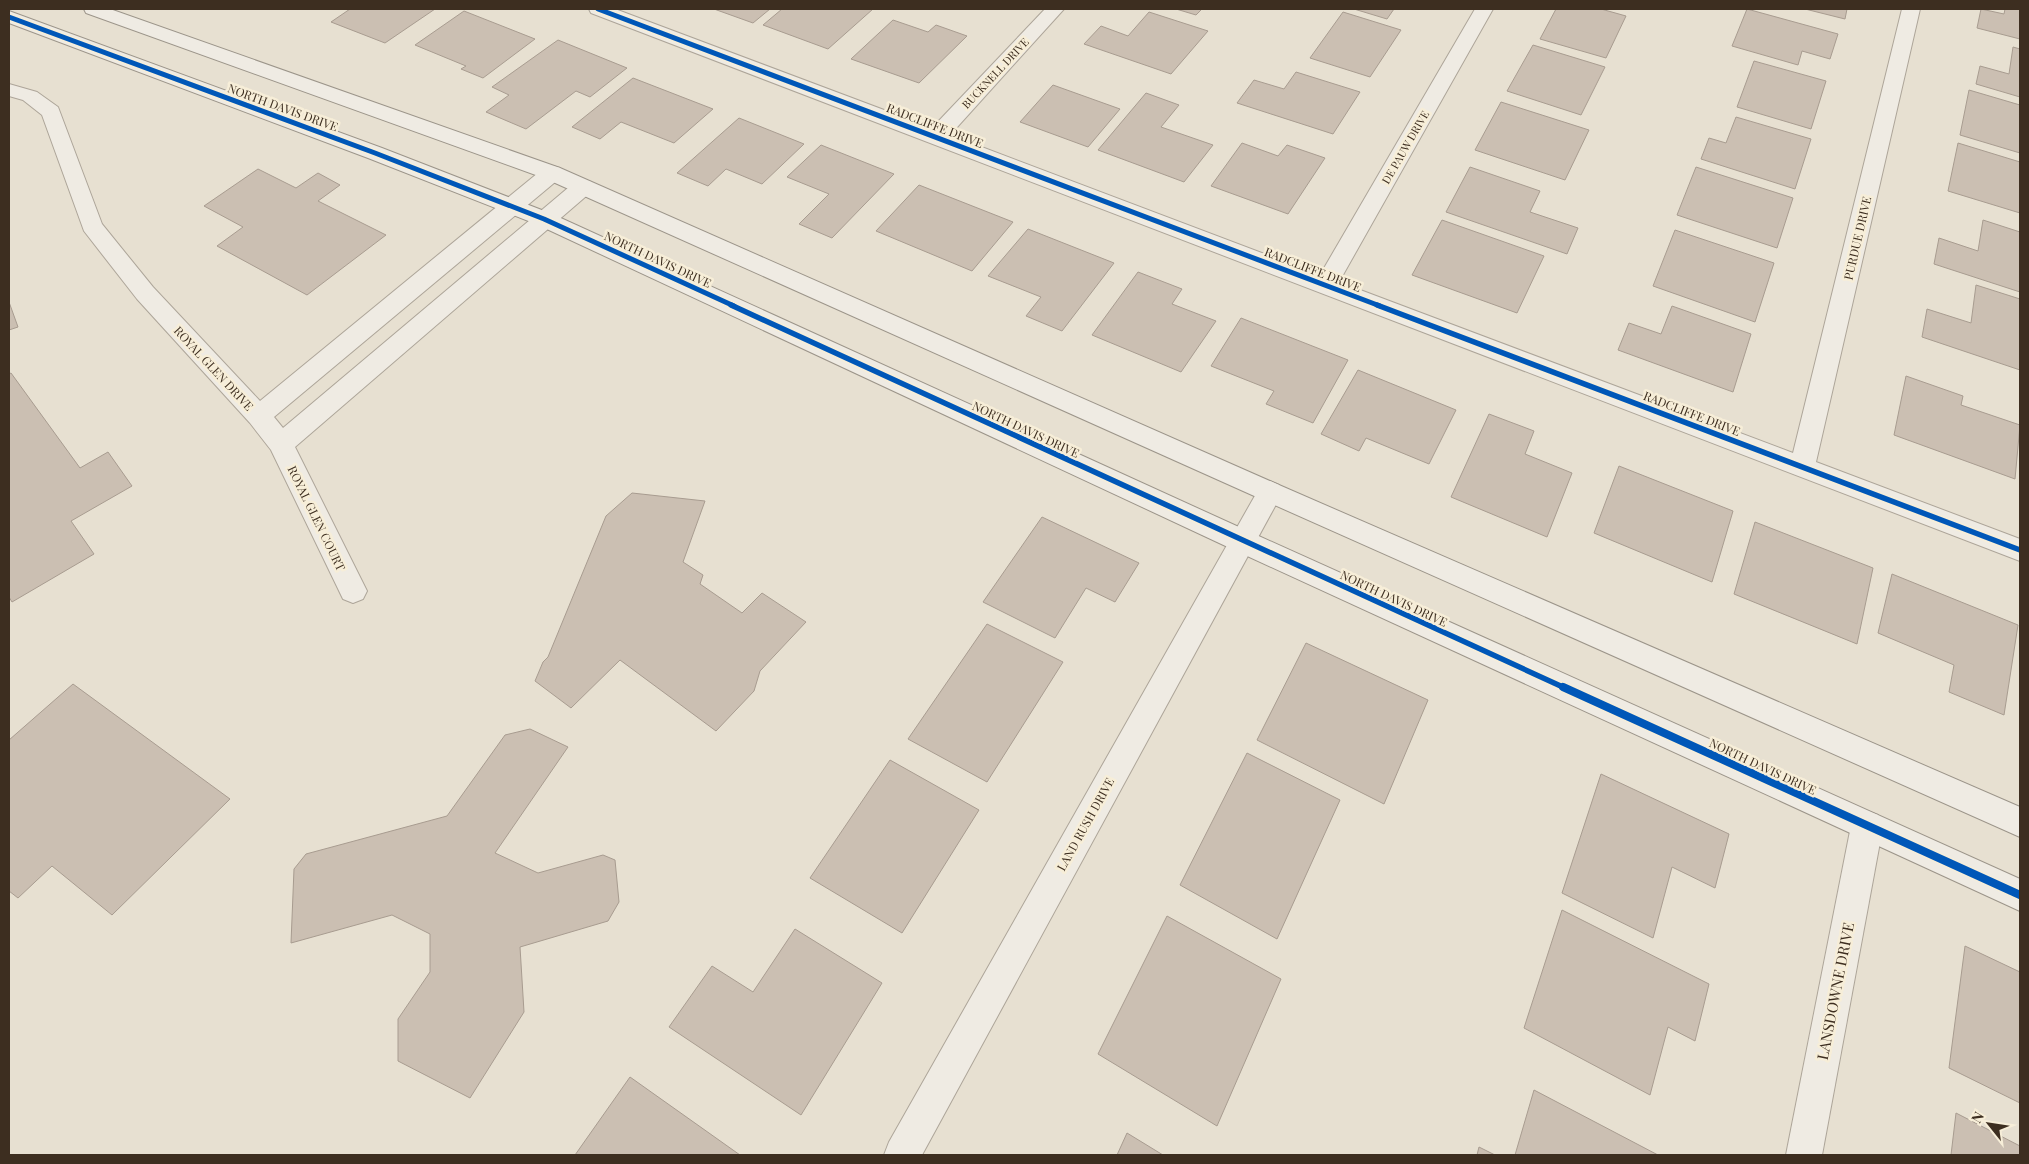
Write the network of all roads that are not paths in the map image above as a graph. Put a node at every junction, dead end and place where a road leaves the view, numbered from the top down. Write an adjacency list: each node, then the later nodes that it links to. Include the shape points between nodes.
1 (93, 9): 9 (street)
2 (1055, 9): 8 (street, BUCKNELL DRIVE)
3 (1484, 9): 13 (street, DE PAUW DRIVE)
4 (1911, 9): 16 (street, PURDUE DRIVE)
5 (614, 11): 8 (street, RADCLIFFE DRIVE)
6 (9, 17): 11 (street, NORTH DAVIS DRIVE)
7 (9, 90): 14 (street, ROYAL GLEN DRIVE, via 30,96 51,112 92,226 145,293)
8 (936, 138): 13 (street, RADCLIFFE DRIVE)
9 (552, 173): 10 (street); 11 (street, ROYAL GLEN DRIVE)
10 (584, 187): 12 (street); 17 (street)
11 (513, 206): 12 (street, NORTH DAVIS DRIVE); 14 (street, ROYAL GLEN DRIVE)
12 (544, 219): 15 (street); 18 (street, NORTH DAVIS DRIVE)
13 (1325, 286): 16 (street, RADCLIFFE DRIVE)
14 (259, 416): 15 (street, ROYAL GLEN COURT)
15 (281, 444): 20 (street, ROYAL GLEN COURT)
16 (1802, 467): 19 (street, RADCLIFFE DRIVE)
17 (1270, 492): 18 (street, LAND RUSH DRIVE); 21 (street)
18 (1242, 541): 22 (street, NORTH DAVIS DRIVE); 24 (street, LAND RUSH DRIVE)
19 (2020, 550)
20 (353, 591)
21 (2020, 822)
22 (1867, 826): 23 (street, NORTH DAVIS DRIVE); 25 (street, LANSDOWNE DRIVE)
23 (2020, 896)
24 (902, 1155)
25 (1804, 1155)

